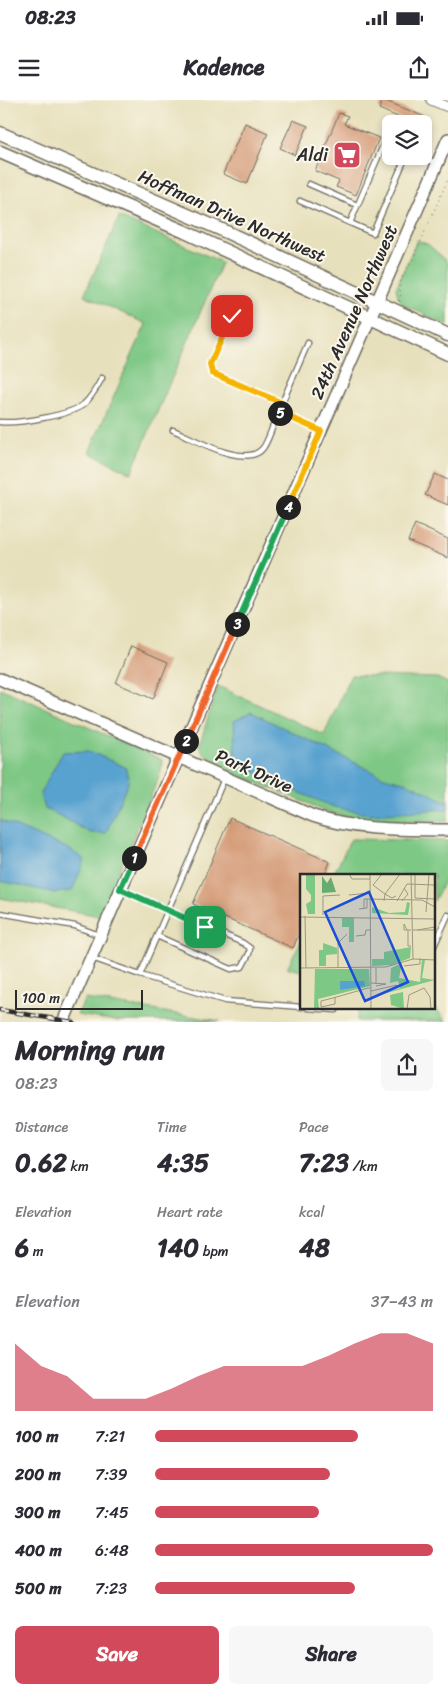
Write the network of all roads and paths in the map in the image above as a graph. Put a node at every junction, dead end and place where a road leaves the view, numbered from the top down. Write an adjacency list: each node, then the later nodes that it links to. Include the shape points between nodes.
1 (431, 100): 2 (street)
2 (448, 107)
3 (0, 133): 14 (main road, Hoffman Drive Northwest)
4 (448, 139): 8 (street, 24th Avenue Northwest)
5 (382, 148): 12 (lane)
6 (0, 152): 17 (main road, Hoffman Drive Northwest, via 183,231)
7 (402, 165): 13 (lane, via 373,233)
8 (443, 166): 14 (street, 24th Avenue Northwest)
9 (448, 178): 15 (path, via 403,275 399,287 401,294)
10 (308, 184): 12 (lane)
11 (300, 201): 13 (lane)
12 (357, 205): 13 (lane)
13 (350, 223)
14 (378, 302): 15 (main road, Hoffman Drive Northwest); 17 (street, 24th Avenue Northwest)
15 (394, 309): 18 (main road, Hoffman Drive Northwest)
16 (232, 316): 22 (lane, via 210,364 212,373)
17 (371, 318): 20 (main road, Hoffman Drive Northwest); 26 (street, 24th Avenue Northwest)
18 (448, 335)
19 (308, 343): 22 (lane)
20 (448, 354)
21 (102, 378): 24 (lane, via 84,405 67,413 13,423)
22 (282, 403): 23 (lane)
23 (278, 412): 25 (lane, via 262,449 249,456 232,455); 26 (lane)
24 (0, 422)
25 (173, 430)
26 (321, 431): 28 (street, 24th Avenue Northwest)
27 (0, 679): 28 (street, Park Drive)
28 (178, 757): 29 (street, Park Drive); 31 (street, 24th Avenue Northwest)
29 (225, 778): 30 (street, Park Drive, via 330,822 371,829); 32 (lane)
30 (448, 830)
31 (120, 889): 32 (lane); 35 (street, 24th Avenue Northwest)
32 (167, 911): 36 (lane); 36 (lane, via 243,943 250,948 250,954 242,967 231,969)
33 (0, 914): 35 (lane, via 76,926)
34 (448, 915): 37 (lane)
35 (100, 935): 38 (street, 24th Avenue Northwest)
36 (157, 936): 39 (lane)
37 (436, 942)
38 (90, 958): 39 (lane); 43 (street, 24th Avenue Northwest)
39 (140, 975): 40 (lane, via 225,1001)
40 (300, 1007)
41 (322, 1009): 42 (lane)
42 (336, 1010)
43 (63, 1022)

